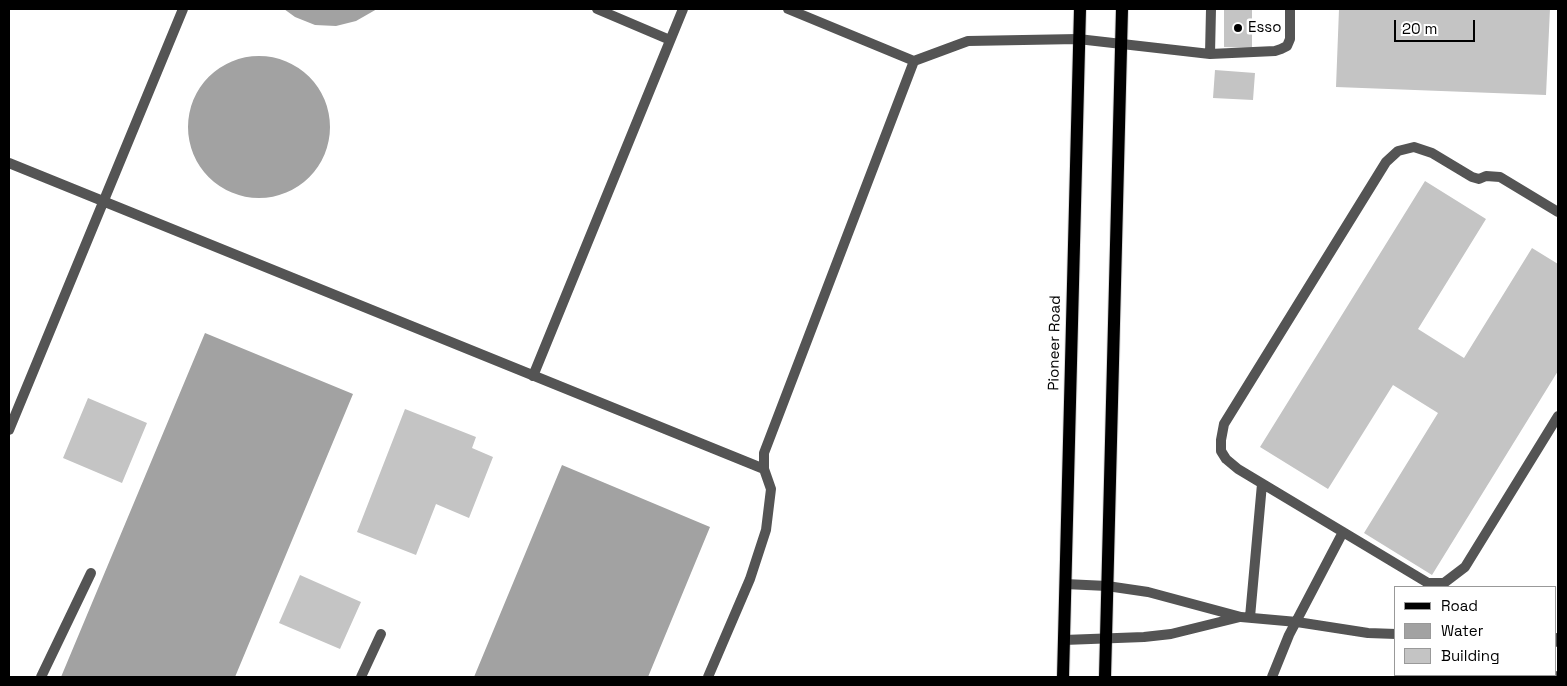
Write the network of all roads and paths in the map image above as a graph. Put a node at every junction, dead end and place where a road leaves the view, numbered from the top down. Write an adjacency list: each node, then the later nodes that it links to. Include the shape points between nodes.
1 (183, 9): 15 (lane)
2 (597, 9): 10 (lane)
3 (683, 9): 10 (lane)
4 (788, 9): 13 (lane)
5 (1080, 9): 9 (main road, Pioneer Road)
6 (1122, 9): 11 (main road)
7 (1212, 9): 12 (lane)
8 (1290, 9): 12 (lane, via 1290,39 1281,50)
9 (1078, 39): 11 (lane); 13 (lane, via 968,41); 24 (main road, Pioneer Road)
10 (670, 40): 17 (lane)
11 (1122, 45): 12 (lane); 25 (main road)
12 (1210, 54)
13 (914, 61): 20 (lane, via 764,453)
14 (9, 163): 15 (lane)
15 (103, 202): 17 (lane); 19 (lane)
16 (1558, 212): 21 (lane, via 1500,177 1472,177 1432,152 1414,147 1398,151 1386,162 1224,424 1221,451 1226,459)
17 (533, 376): 20 (lane)
18 (1558, 416): 22 (lane, via 1465,567 1444,583 1428,583)
19 (9, 430)
20 (764, 469): 34 (lane, via 771,489 766,530 750,579)
21 (1262, 484): 22 (lane); 26 (lane)
22 (1343, 532): 27 (lane)
23 (91, 573): 32 (lane)
24 (1065, 584): 25 (lane); 31 (main road, Pioneer Road)
25 (1108, 586): 26 (lane, via 1158,594); 30 (main road)
26 (1246, 617): 27 (lane); 30 (lane, via 1171,634)
27 (1297, 622): 29 (lane); 37 (lane)
28 (381, 634): 33 (lane)
29 (1394, 634)
30 (1106, 638): 31 (lane); 36 (main road)
31 (1064, 640): 35 (main road, Pioneer Road)
32 (41, 677)
33 (361, 677)
34 (708, 677)
35 (1063, 677)
36 (1105, 677)
37 (1272, 677)

